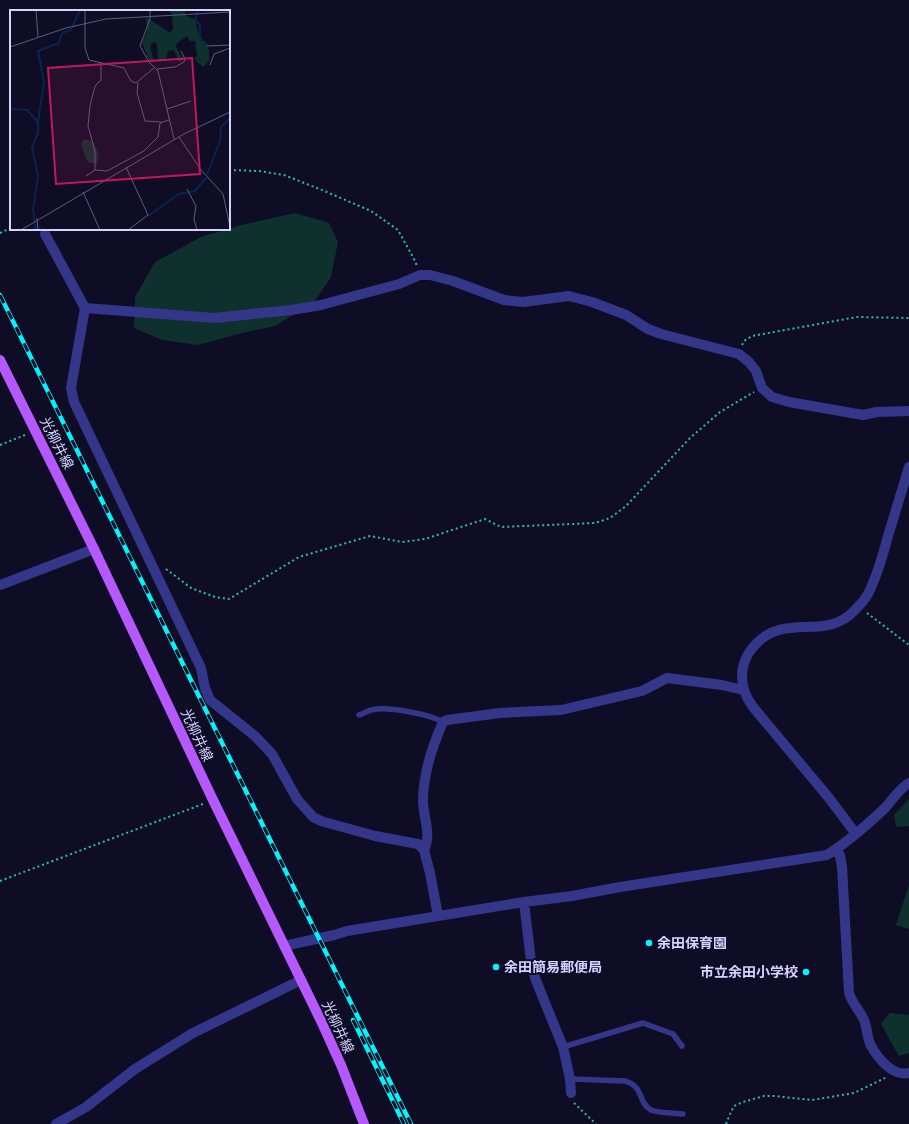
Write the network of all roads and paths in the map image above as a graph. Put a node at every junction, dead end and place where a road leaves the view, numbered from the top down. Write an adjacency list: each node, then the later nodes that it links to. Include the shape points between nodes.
1 (230, 170): 5 (path, via 284,175 371,212 398,230)
2 (10, 228): 3 (path)
3 (0, 233)
4 (45, 234): 6 (street)
5 (420, 275): 6 (street, via 399,284 321,305 234,317 214,318); 8 (street, via 453,281 504,300 523,302 569,296 626,315 661,334)
6 (85, 308): 27 (street, via 72,388 74,402 200,668 210,700 255,736 272,754 297,799 313,817 376,836 418,844)
7 (909, 318): 8 (path, via 857,317 752,336 744,341)
8 (739, 354): 10 (street, via 756,371)
9 (0, 360): 12 (main road, 光柳井線)
10 (762, 388): 11 (street, via 772,397 789,402 863,415); 16 (path, via 720,412 690,438 626,506 610,518 595,523 501,527 485,519 426,539 402,542 370,536 298,557 229,599 191,588)
11 (909, 411)
12 (35, 431): 13 (path); 15 (main road, 光柳井線)
13 (0, 445)
14 (909, 467): 18 (street, via 882,558 868,594)
15 (94, 549): 17 (street); 24 (main road, 光柳井線)
16 (162, 566)
17 (0, 585)
18 (859, 606): 19 (path); 20 (street, via 842,621 828,626 775,630 761,638 749,650 744,661)
19 (909, 645)
20 (743, 690): 22 (street, via 667,678 642,691 561,710 500,713); 25 (street, via 752,707)
21 (359, 716): 22 (lane, via 371,710 387,709 411,712)
22 (443, 722): 27 (street, via 430,756 424,786 427,837)
23 (909, 783): 25 (street)
24 (212, 800): 28 (path); 31 (main road, 光柳井線)
25 (856, 834): 26 (street)
26 (837, 849): 29 (street, via 827,855); 35 (street, via 842,867 852,1003 861,1014 870,1044 881,1060)
27 (424, 850): 30 (street)
28 (0, 880)
29 (524, 902): 30 (street); 34 (street, via 535,978)
30 (438, 916): 31 (street, via 347,931)
31 (284, 946): 32 (main road, 光柳井線)
32 (301, 980): 40 (street, via 193,1033 135,1069 86,1107); 41 (main road, 光柳井線, via 341,1065)
33 (682, 1046): 34 (lane, via 673,1034 644,1023)
34 (562, 1047): 37 (street)
35 (897, 1073): 36 (street); 43 (path, via 854,1093 812,1100 764,1096 742,1102 734,1106)
36 (909, 1073)
37 (570, 1079): 38 (street); 39 (lane, via 633,1083 646,1105 653,1111)
38 (571, 1093): 42 (path, via 572,1102)
39 (683, 1114)
40 (56, 1124)
41 (364, 1124)
42 (596, 1124)
43 (726, 1124)

